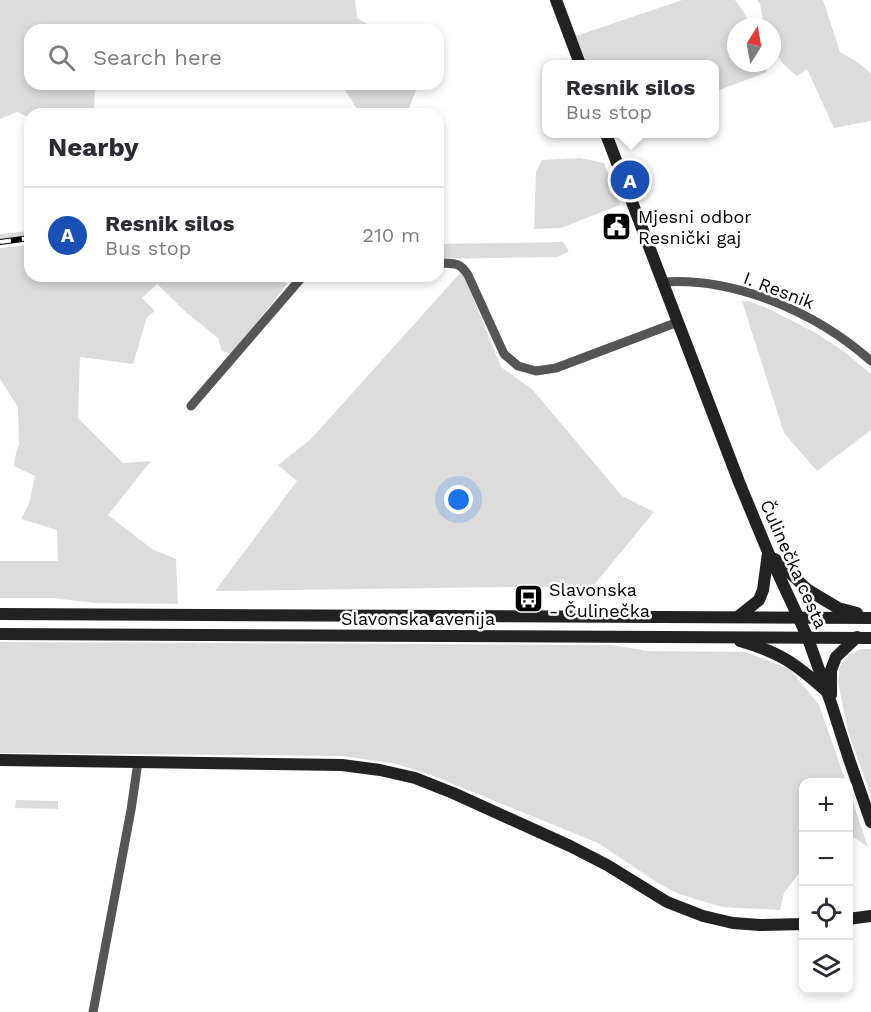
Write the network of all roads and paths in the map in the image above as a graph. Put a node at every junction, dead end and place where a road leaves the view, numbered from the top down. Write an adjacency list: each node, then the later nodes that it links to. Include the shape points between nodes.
1 (556, 0): 2 (main road)
2 (578, 60)
3 (608, 138): 6 (main road, Čulinečka cesta)
4 (444, 263): 7 (street, via 462,266 468,275 504,354 518,366 536,371 556,368)
5 (298, 282): 9 (street)
6 (663, 282): 7 (main road, Čulinečka cesta); 8 (street, I. Resnik, via 715,285 757,295 824,326)
7 (678, 322): 10 (main road, Čulinečka cesta)
8 (871, 361)
9 (191, 406)
10 (768, 552): 12 (main road, via 759,600); 13 (main road, Čulinečka cesta); 14 (main road, via 808,590 838,608)
11 (0, 614): 12 (main road, Slavonska avenija)
12 (739, 616): 13 (main road, Slavonska avenija)
13 (799, 617): 14 (main road, Slavonska avenija); 16 (main road, Čulinečka cesta)
14 (871, 617)
15 (0, 634): 18 (main road, Slavonska avenija)
16 (807, 636): 17 (main road, Slavonska avenija); 18 (main road, Slavonska avenija); 20 (main road, Čulinečka cesta)
17 (857, 637): 19 (main road, Slavonska avenija); 20 (main road, via 833,664)
18 (728, 638): 20 (main road, via 779,655 802,669)
19 (871, 638)
20 (829, 697): 23 (main road, Čulinečka cesta)
21 (0, 760): 22 (main road)
22 (138, 762): 26 (main road, via 342,765 415,778 570,846 667,902 733,923); 27 (street)
23 (871, 822)
24 (871, 915): 25 (main road)
25 (853, 918)
26 (798, 924)
27 (93, 1012)

